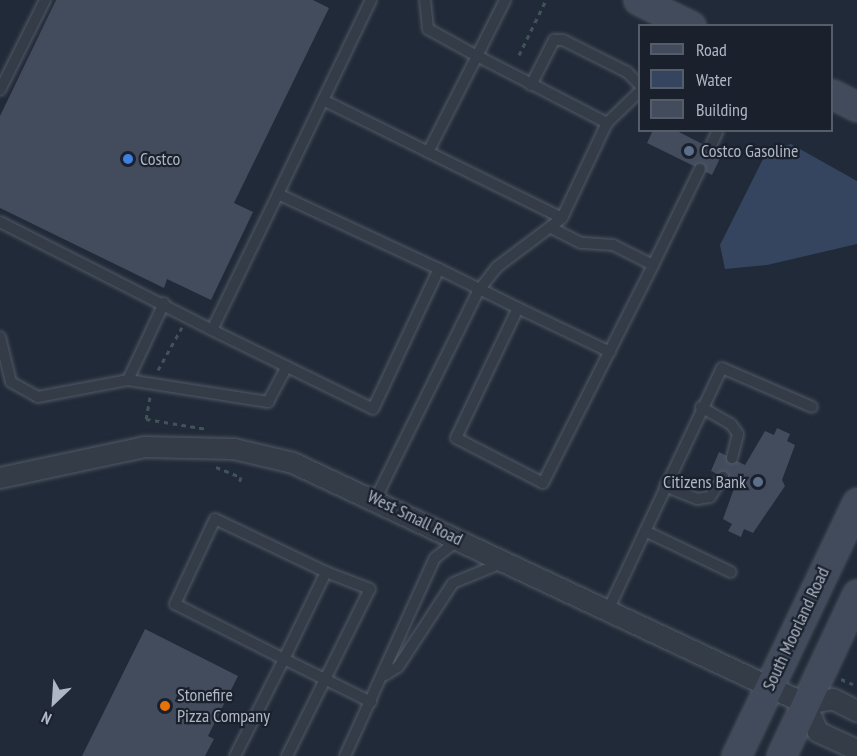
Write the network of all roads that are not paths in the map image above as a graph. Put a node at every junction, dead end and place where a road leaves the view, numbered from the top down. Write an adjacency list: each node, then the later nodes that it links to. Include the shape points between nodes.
1 (45, 0): 10 (lane)
2 (371, 0): 13 (lane)
3 (425, 0): 7 (lane, via 425,25)
4 (505, 0): 7 (lane)
5 (647, 2): 6 (main road)
6 (687, 24)
7 (477, 56): 9 (lane); 18 (lane)
8 (638, 84): 9 (lane, via 627,72 563,40 555,40)
9 (531, 85): 15 (lane)
10 (0, 90)
11 (638, 92): 15 (lane)
12 (833, 95): 14 (main road)
13 (323, 100): 18 (lane); 20 (lane)
14 (857, 107)
15 (607, 123): 21 (lane)
16 (717, 132): 17 (lane)
17 (710, 147)
18 (428, 152): 21 (lane)
19 (700, 169): 24 (lane)
20 (278, 194): 25 (lane); 29 (lane)
21 (562, 218): 23 (lane)
22 (0, 222): 27 (lane)
23 (552, 228): 24 (lane, via 581,243 612,245); 26 (lane, via 497,267)
24 (653, 265): 31 (lane)
25 (438, 269): 26 (lane); 32 (lane, via 373,409)
26 (479, 290): 28 (lane); 40 (lane)
27 (164, 303): 29 (lane); 33 (lane)
28 (518, 308): 31 (lane); 31 (lane, via 456,438 532,478 548,480)
29 (212, 330): 32 (lane)
30 (0, 337): 33 (lane, via 11,382 38,397)
31 (610, 352)
32 (287, 367): 33 (lane, via 268,402)
33 (128, 380)
34 (701, 407): 35 (lane, via 717,373 727,367); 36 (lane, via 731,424 738,434); 39 (lane)
35 (812, 407)
36 (732, 458)
37 (723, 477): 39 (lane, via 710,497 697,499)
38 (0, 478): 40 (street, West Small Road, via 114,451 189,446 293,463)
39 (665, 486): 42 (lane)
40 (375, 498): 43 (street, West Small Road)
41 (857, 502): 52 (main road, South Moorland Road)
42 (645, 531): 46 (lane); 48 (lane)
43 (459, 539): 44 (street, West Small Road); 50 (lane, via 435,558 387,660)
44 (506, 561): 48 (street, West Small Road); 50 (lane, via 453,583 398,667)
45 (326, 572): 49 (lane); 49 (lane, via 215,519 175,603); 51 (lane, via 370,589)
46 (731, 572)
47 (857, 594): 54 (main road)
48 (609, 608): 52 (street, West Small Road)
49 (284, 659): 51 (lane); 57 (lane)
50 (385, 675): 53 (lane)
51 (325, 679): 53 (lane); 58 (lane)
52 (770, 685): 54 (street, West Small Road); 60 (main road, South Moorland Road)
53 (371, 702): 59 (lane)
54 (806, 704): 55 (street, via 833,699); 56 (street, via 818,732); 61 (main road)
55 (857, 711)
56 (857, 750)
57 (235, 756)
58 (287, 756)
59 (345, 756)
60 (736, 756)
61 (781, 756)

